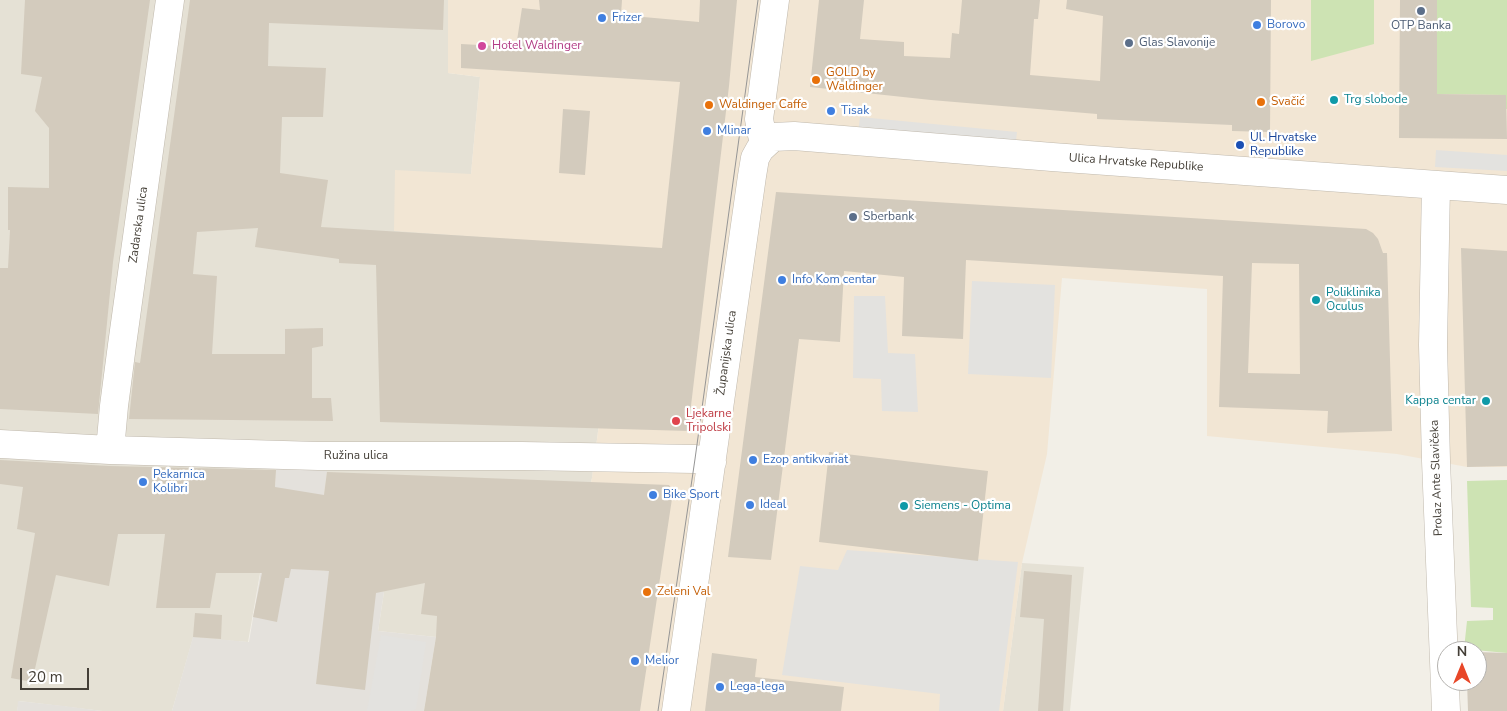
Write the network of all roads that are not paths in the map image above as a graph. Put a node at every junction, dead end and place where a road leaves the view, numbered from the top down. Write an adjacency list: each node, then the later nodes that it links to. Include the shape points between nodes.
1 (170, 0): 7 (street, Zadarska ulica)
2 (775, 0): 3 (street, via 759,119)
3 (766, 142): 4 (street, Ulica Hrvatske Republike, via 773,137 794,136); 8 (street, Županijska ulica, via 755,158)
4 (1436, 185): 5 (street, Ulica Hrvatske Republike); 10 (street, Prolaz Ante Slavičeka, via 1433,345)
5 (1507, 190)
6 (0, 444): 7 (street, Ružina ulica)
7 (110, 450): 8 (street, Ružina ulica, via 318,456 694,459)
8 (712, 462): 9 (street, Županijska ulica)
9 (676, 711)
10 (1446, 711)

